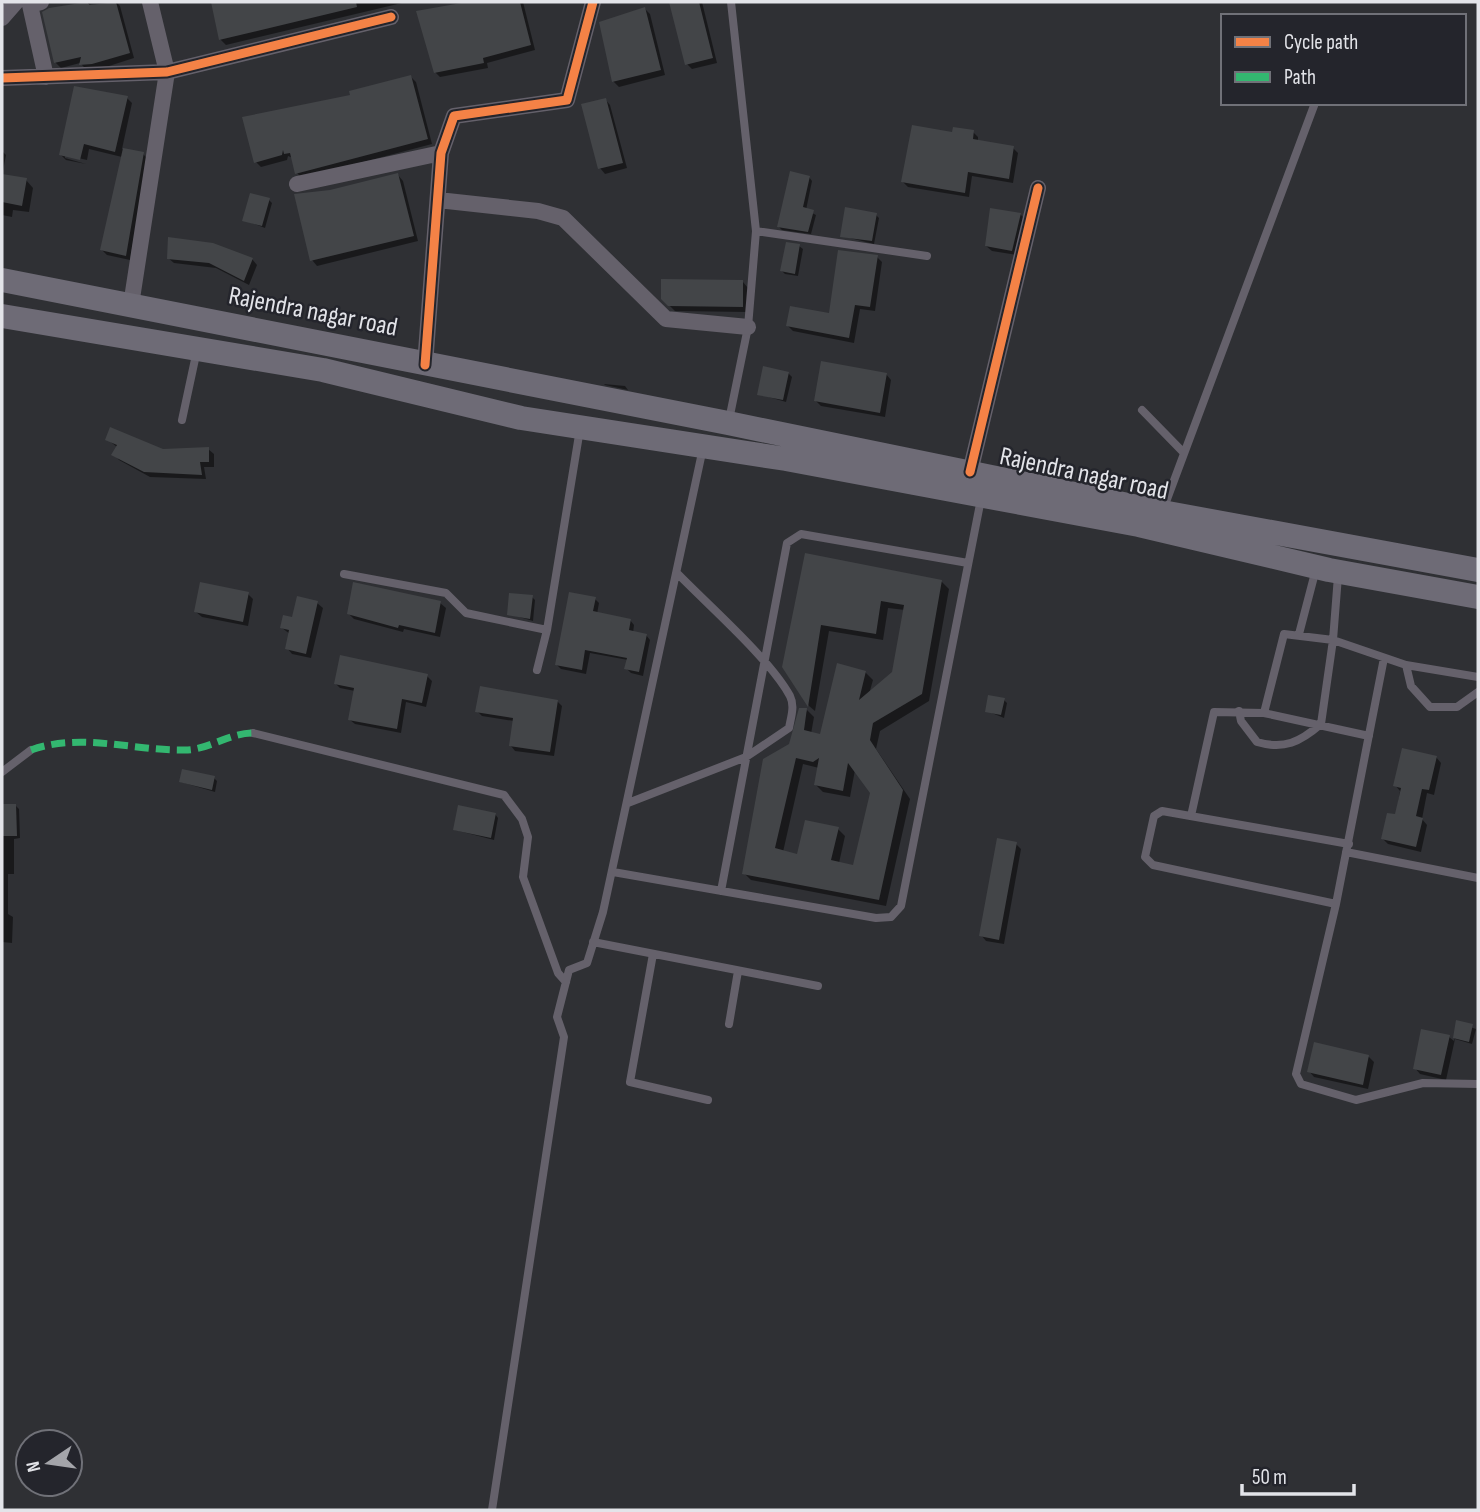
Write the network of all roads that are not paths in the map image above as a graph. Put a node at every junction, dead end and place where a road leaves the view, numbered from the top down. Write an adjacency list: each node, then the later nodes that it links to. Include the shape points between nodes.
1 (16, 2): 7 (street)
2 (41, 2): 9 (street, via 30,5)
3 (150, 2): 8 (street)
4 (593, 2): 12 (street, via 567,100 454,116)
5 (731, 2): 16 (lane)
6 (391, 17): 8 (street)
7 (2, 18)
8 (167, 72): 9 (street); 19 (street)
9 (46, 77): 10 (street)
10 (2, 78)
11 (1314, 105): 30 (lane)
12 (441, 153): 13 (street); 15 (street)
13 (297, 184)
14 (1038, 188): 31 (street)
15 (438, 200): 21 (street, via 563,218 666,319); 23 (street)
16 (756, 232): 17 (lane); 21 (lane)
17 (927, 256)
18 (2, 280): 19 (main road, Rajendra nagar road)
19 (131, 305): 23 (main road, Rajendra nagar road)
20 (2, 316): 22 (main road, Rajendra nagar road)
21 (748, 327): 26 (lane)
22 (198, 347): 25 (lane); 27 (main road, Rajendra nagar road, via 323,370)
23 (425, 365): 26 (main road, Rajendra nagar road)
24 (1143, 410): 30 (lane)
25 (181, 420)
26 (728, 423): 29 (main road, Rajendra nagar road)
27 (580, 429): 28 (main road, Rajendra nagar road); 40 (lane)
28 (704, 445): 29 (main road, Rajendra nagar road); 37 (lane)
29 (788, 448): 31 (main road, Rajendra nagar road); 32 (main road, Rajendra nagar road)
30 (1183, 452): 33 (lane)
31 (971, 472): 33 (main road, Rajendra nagar road)
32 (982, 496): 34 (lane); 35 (main road, Rajendra nagar road, via 1139,524)
33 (1162, 512): 36 (main road, Rajendra nagar road)
34 (968, 563): 44 (lane, via 801,534 792,537 787,543); 62 (lane, via 901,906 891,917 876,918)
35 (1327, 569): 39 (main road, Rajendra nagar road); 41 (lane); 42 (lane)
36 (1478, 570)
37 (677, 573): 44 (lane); 57 (lane)
38 (344, 574): 40 (lane, via 446,593 466,613)
39 (1478, 597)
40 (547, 630): 46 (lane)
41 (1299, 634): 42 (lane); 50 (lane, via 1282,638)
42 (1334, 640): 43 (lane); 51 (lane)
43 (1384, 658): 45 (lane); 53 (lane)
44 (764, 663): 55 (lane); 55 (lane, via 790,696 793,709 786,731)
45 (1406, 665): 47 (lane); 48 (lane, via 1410,686 1430,707 1457,707)
46 (537, 670)
47 (1478, 677)
48 (1478, 692)
49 (1239, 711): 50 (lane); 51 (lane, via 1257,742 1274,747 1294,743); 58 (lane, via 1220,711 1211,717)
50 (1264, 713): 51 (lane)
51 (1321, 724): 53 (lane)
52 (253, 733): 67 (lane, via 504,795 522,819 528,837 523,877 558,973)
53 (1369, 736): 59 (lane)
54 (31, 750): 56 (lane)
55 (746, 757): 57 (lane); 62 (lane)
56 (2, 772)
57 (628, 803): 60 (lane)
58 (1191, 816): 59 (lane); 63 (lane, via 1157,812 1147,861)
59 (1348, 848): 61 (lane); 63 (lane)
60 (613, 872): 62 (lane); 64 (lane)
61 (1478, 878)
62 (721, 891)
63 (1336, 905): 70 (lane, via 1296,1074 1301,1084 1356,1100 1423,1083)
64 (593, 943): 65 (lane); 67 (lane, via 587,963 569,970)
65 (653, 954): 66 (lane); 71 (lane, via 630,1082)
66 (738, 971): 68 (lane); 69 (lane)
67 (566, 982): 72 (lane, via 557,1017 564,1037)
68 (818, 986)
69 (729, 1024)
70 (1478, 1084)
71 (708, 1100)
72 (492, 1510)

